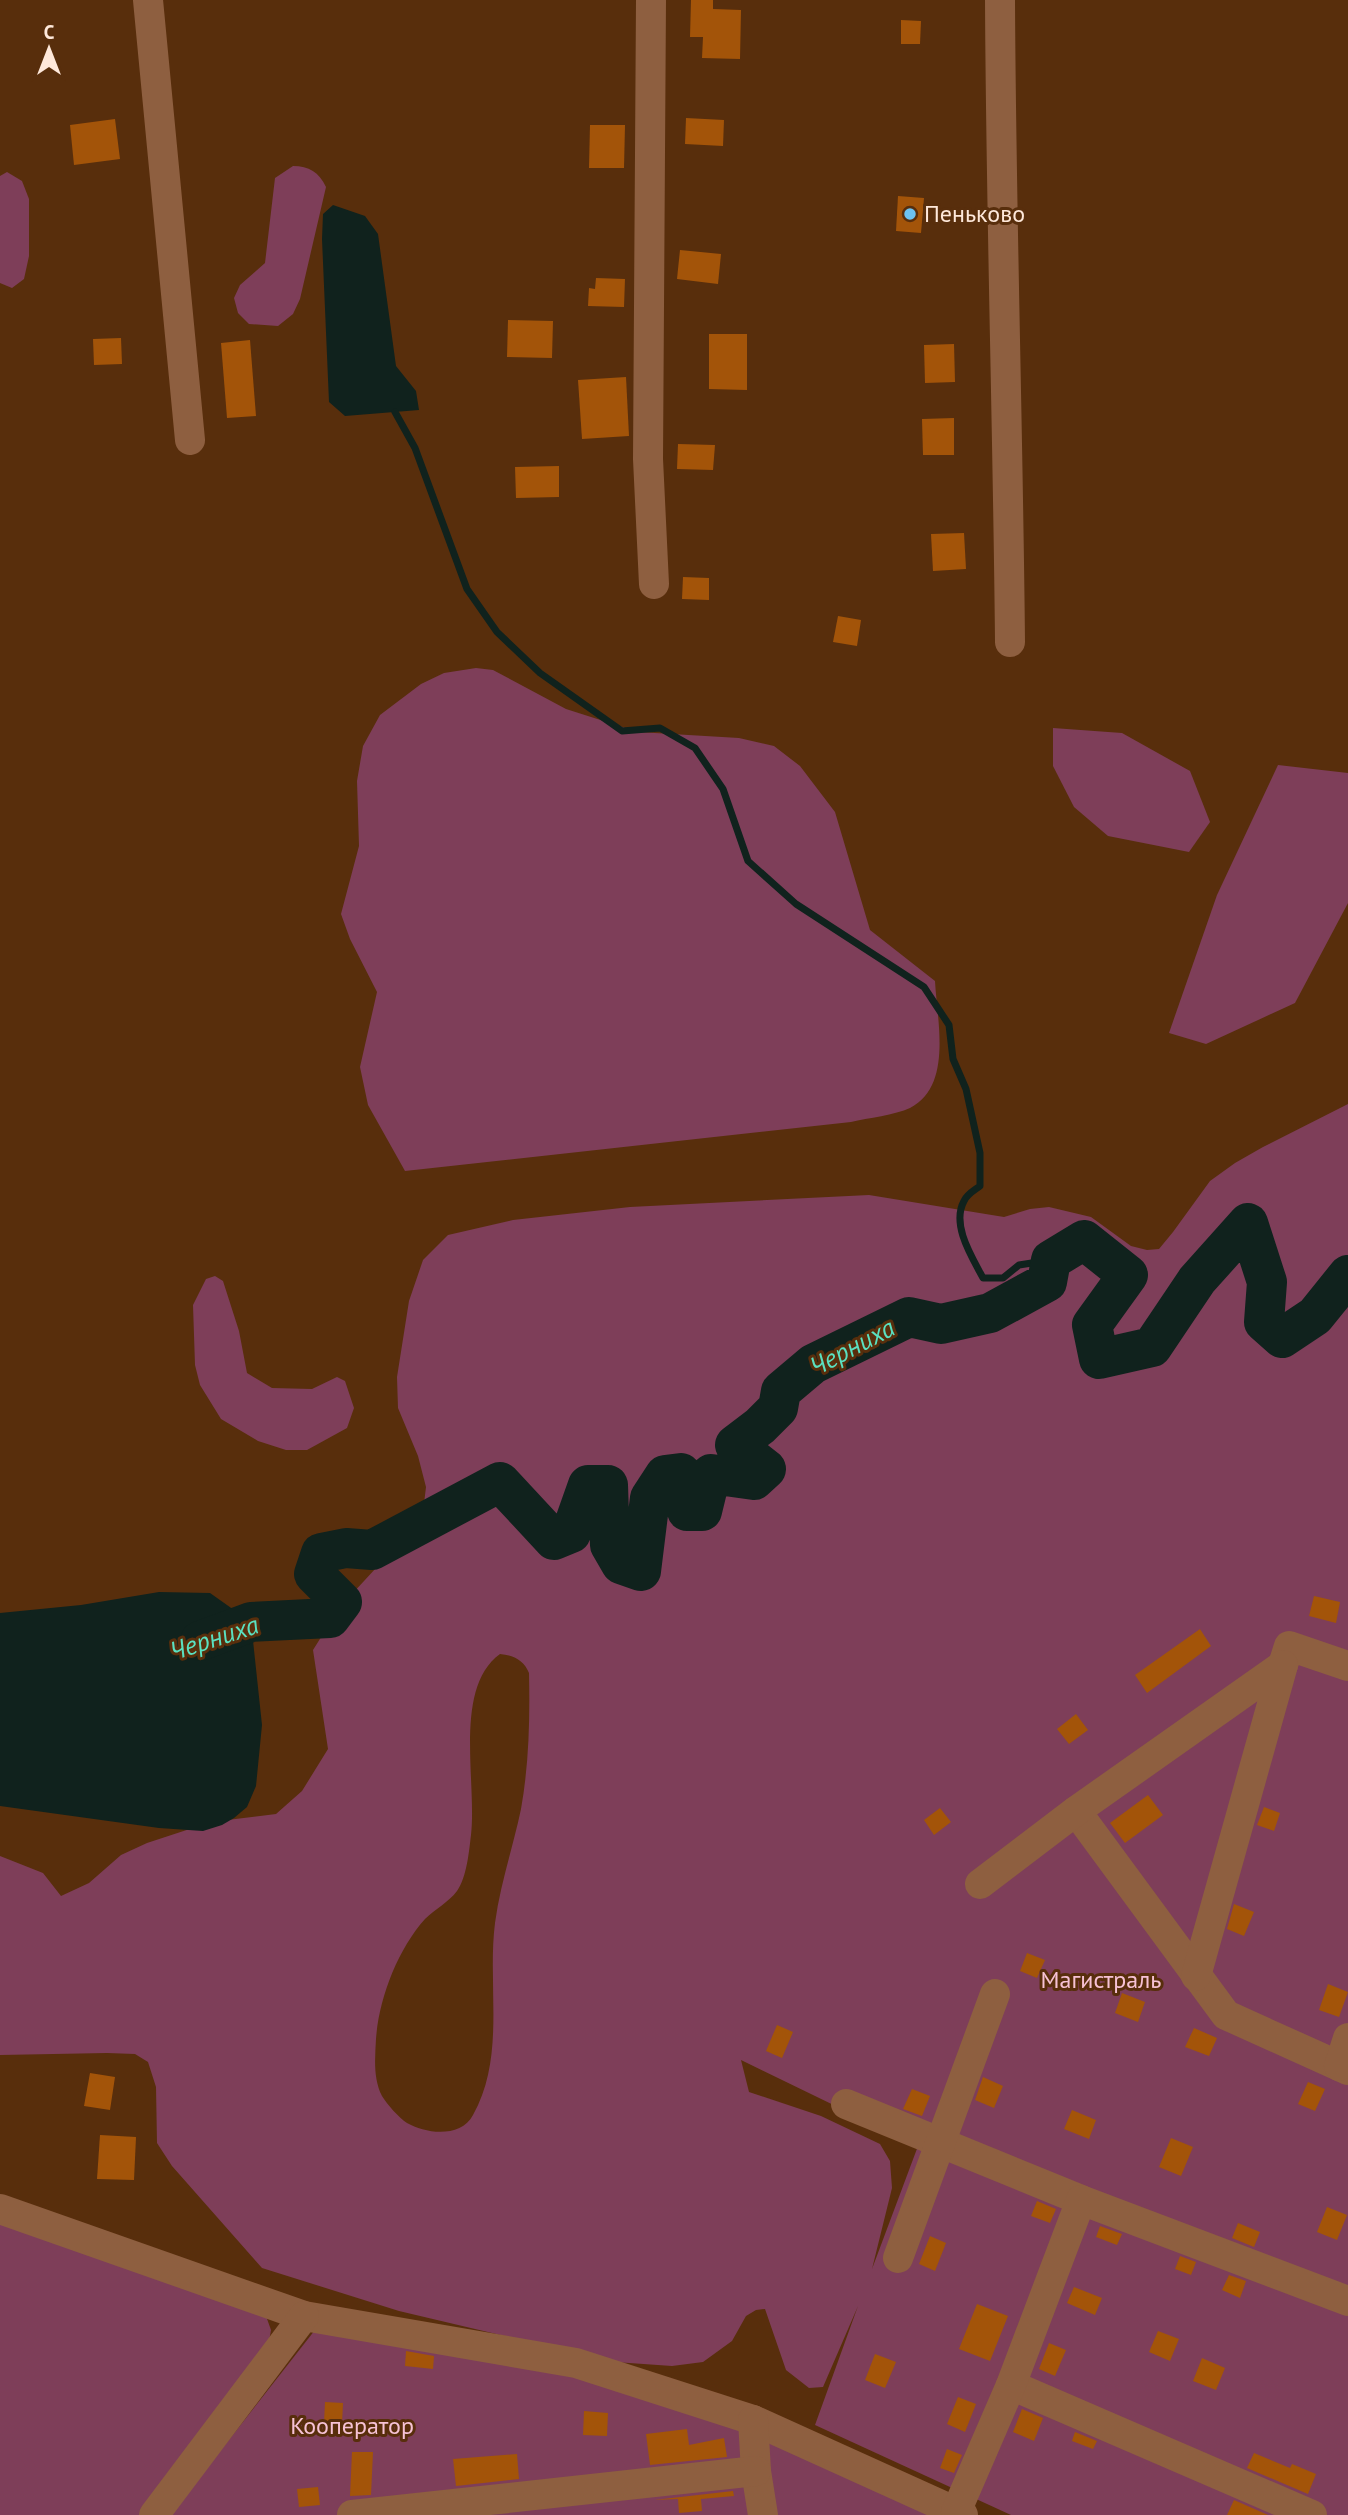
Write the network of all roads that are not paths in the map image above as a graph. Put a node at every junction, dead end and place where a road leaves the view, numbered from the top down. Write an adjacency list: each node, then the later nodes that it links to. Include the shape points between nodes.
1 (148, 0): 4 (street)
2 (651, 0): 5 (street, via 648,459)
3 (1000, 0): 6 (street)
4 (190, 440)
5 (654, 584)
6 (1010, 642)
7 (1283, 1665): 8 (street, via 1289,1646); 9 (street); 11 (street)
8 (1348, 1666)
9 (1076, 1811): 10 (street); 11 (street)
10 (980, 1885)
11 (1196, 1976): 13 (street, via 1226,2015)
12 (995, 1994): 15 (street)
13 (1345, 2058)
14 (846, 2104): 15 (street)
15 (940, 2141): 16 (street); 18 (street)
16 (1081, 2200): 19 (street); 21 (street)
17 (0, 2209): 20 (street)
18 (898, 2258)
19 (1348, 2301)
20 (304, 2316): 22 (street, via 576,2363); 25 (street)
21 (1011, 2385): 24 (street); 28 (street)
22 (753, 2420): 23 (street); 24 (street)
23 (756, 2471): 26 (street); 27 (street)
24 (960, 2513)
25 (154, 2515)
26 (352, 2515)
27 (763, 2515)
28 (1312, 2515)

